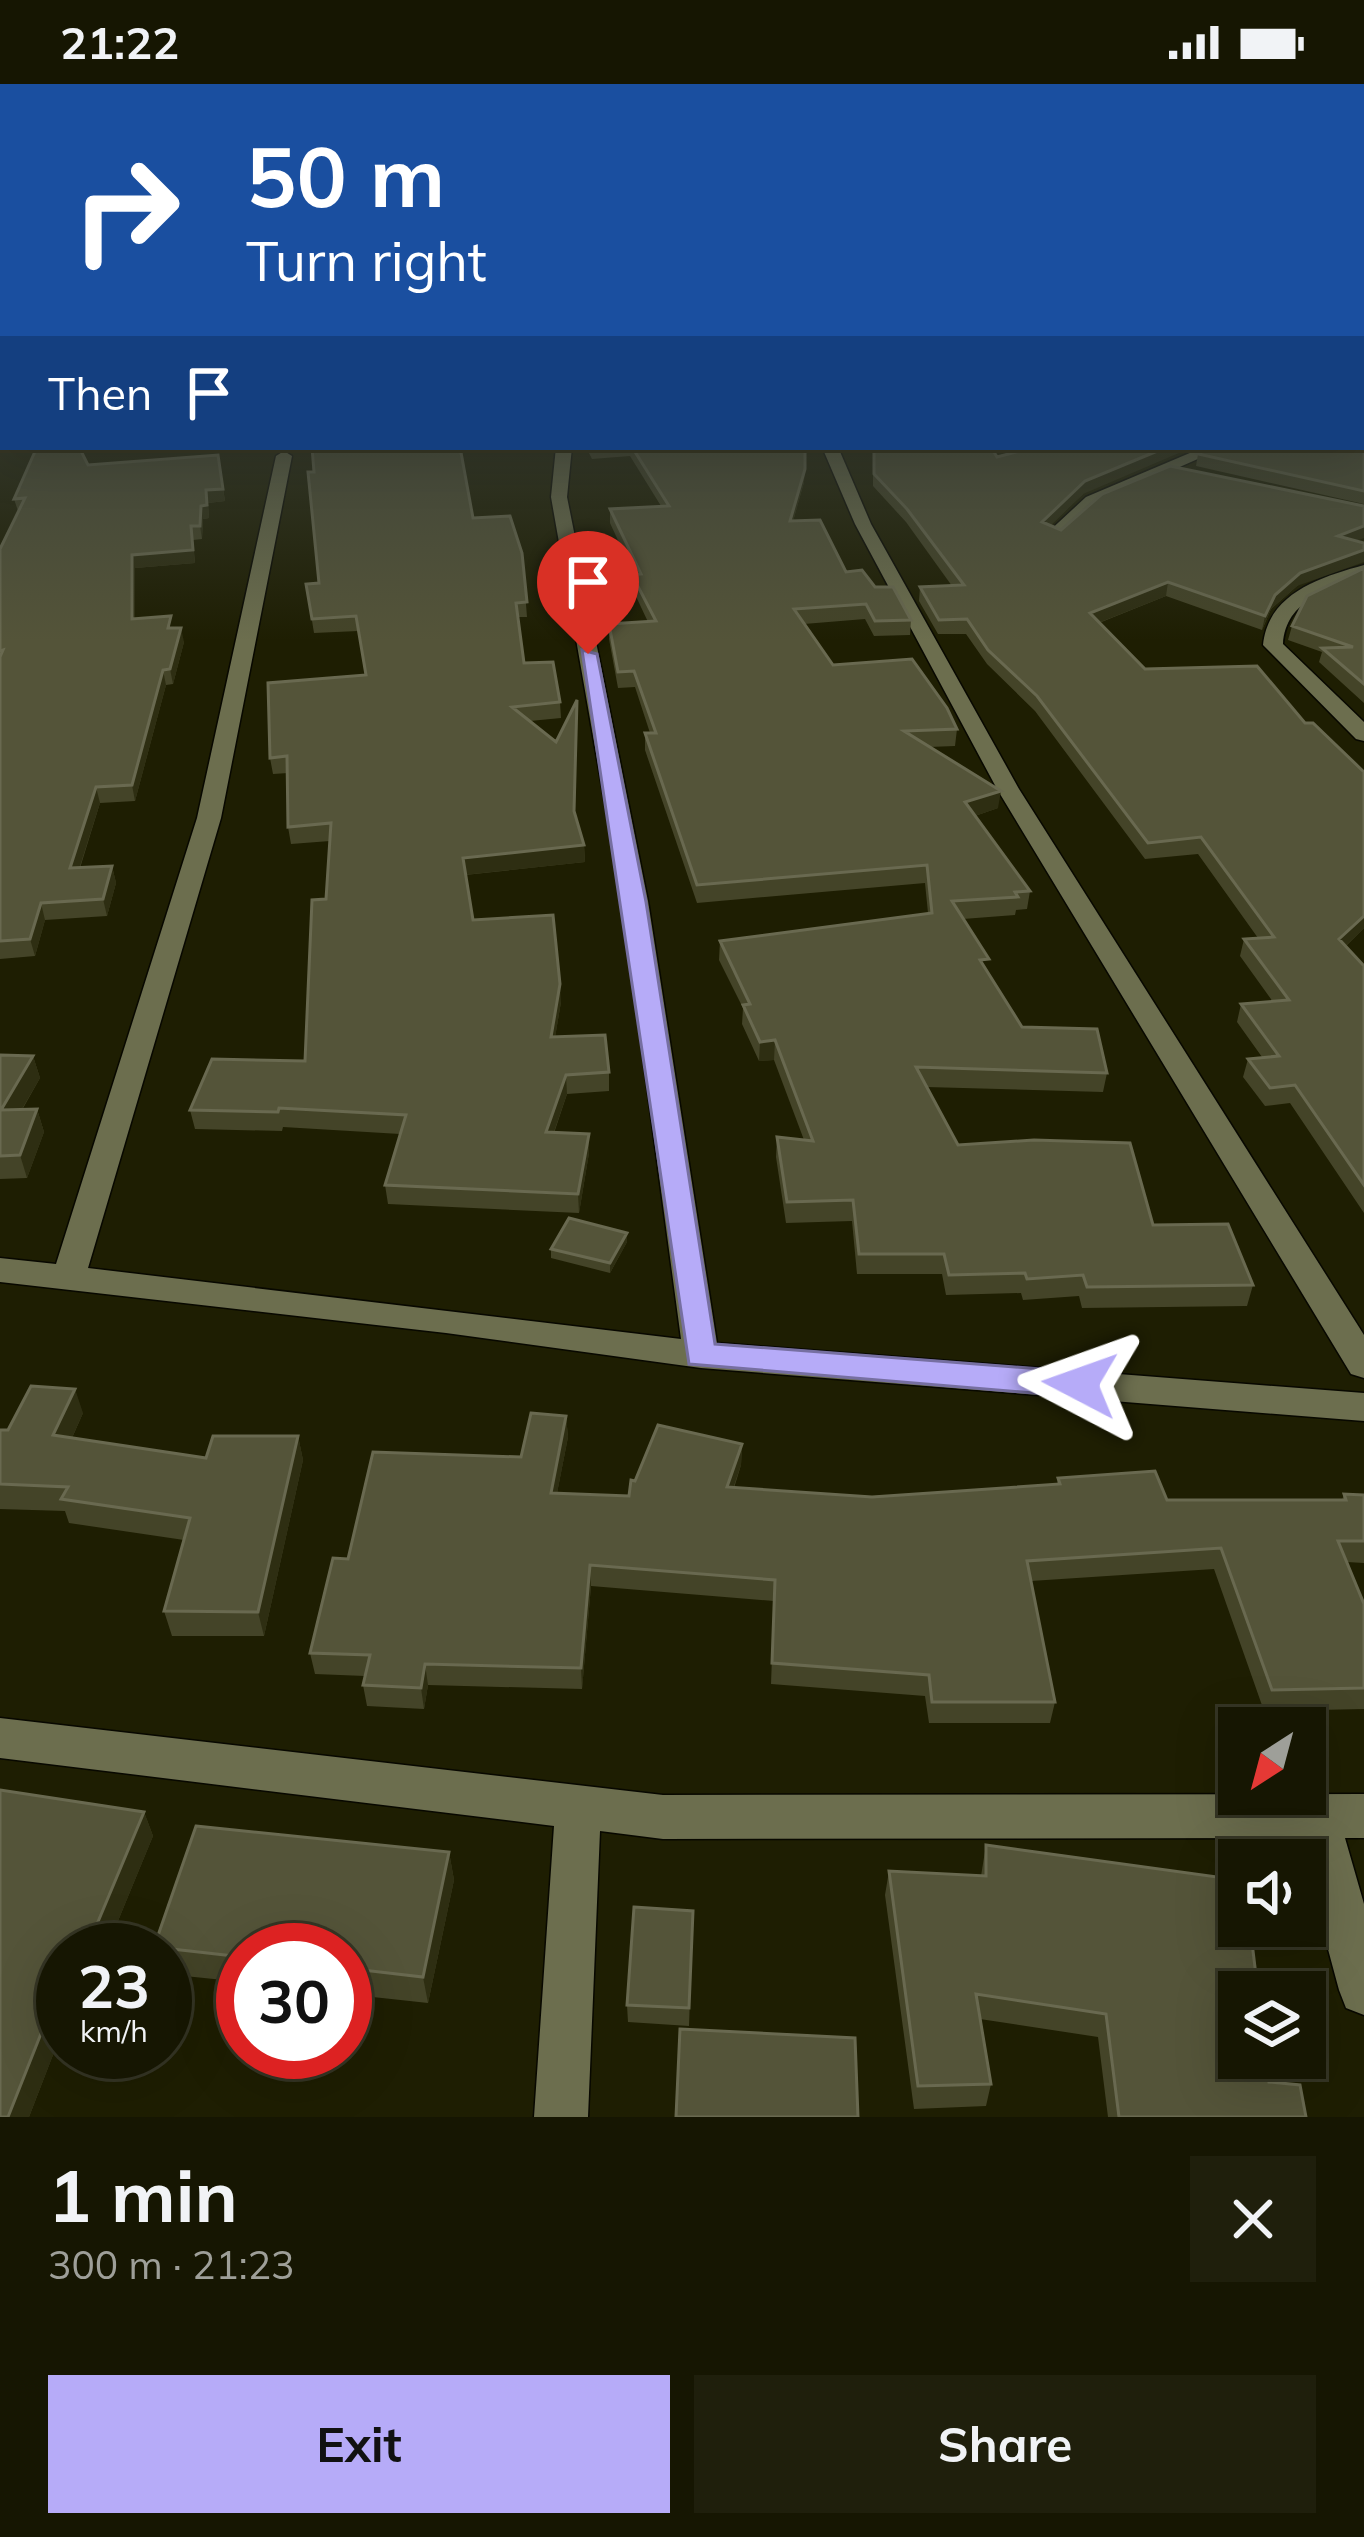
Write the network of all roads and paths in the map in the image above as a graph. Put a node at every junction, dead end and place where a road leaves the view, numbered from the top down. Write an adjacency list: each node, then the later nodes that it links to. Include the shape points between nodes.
1 (564, 451): 12 (street, via 559,497 635,902)
2 (832, 451): 13 (street, via 862,524 1008,789)
3 (1208, 451): 5 (street)
4 (284, 456): 11 (street, via 209,818)
5 (1166, 469): 6 (street); 7 (street, via 1092,500)
6 (1210, 478)
7 (1054, 535)
8 (1364, 570): 9 (street, via 1300,597 1271,628 1273,645)
9 (1364, 734)
10 (0, 1270): 11 (street)
11 (68, 1279): 12 (street)
12 (701, 1355): 14 (street)
13 (1364, 1365)
14 (1364, 1407)
15 (0, 1738): 16 (street)
16 (578, 1809): 17 (street, via 663,1817); 20 (street)
17 (1316, 1815): 18 (street); 19 (street)
18 (1364, 1816)
19 (1364, 1990)
20 (561, 2117)

